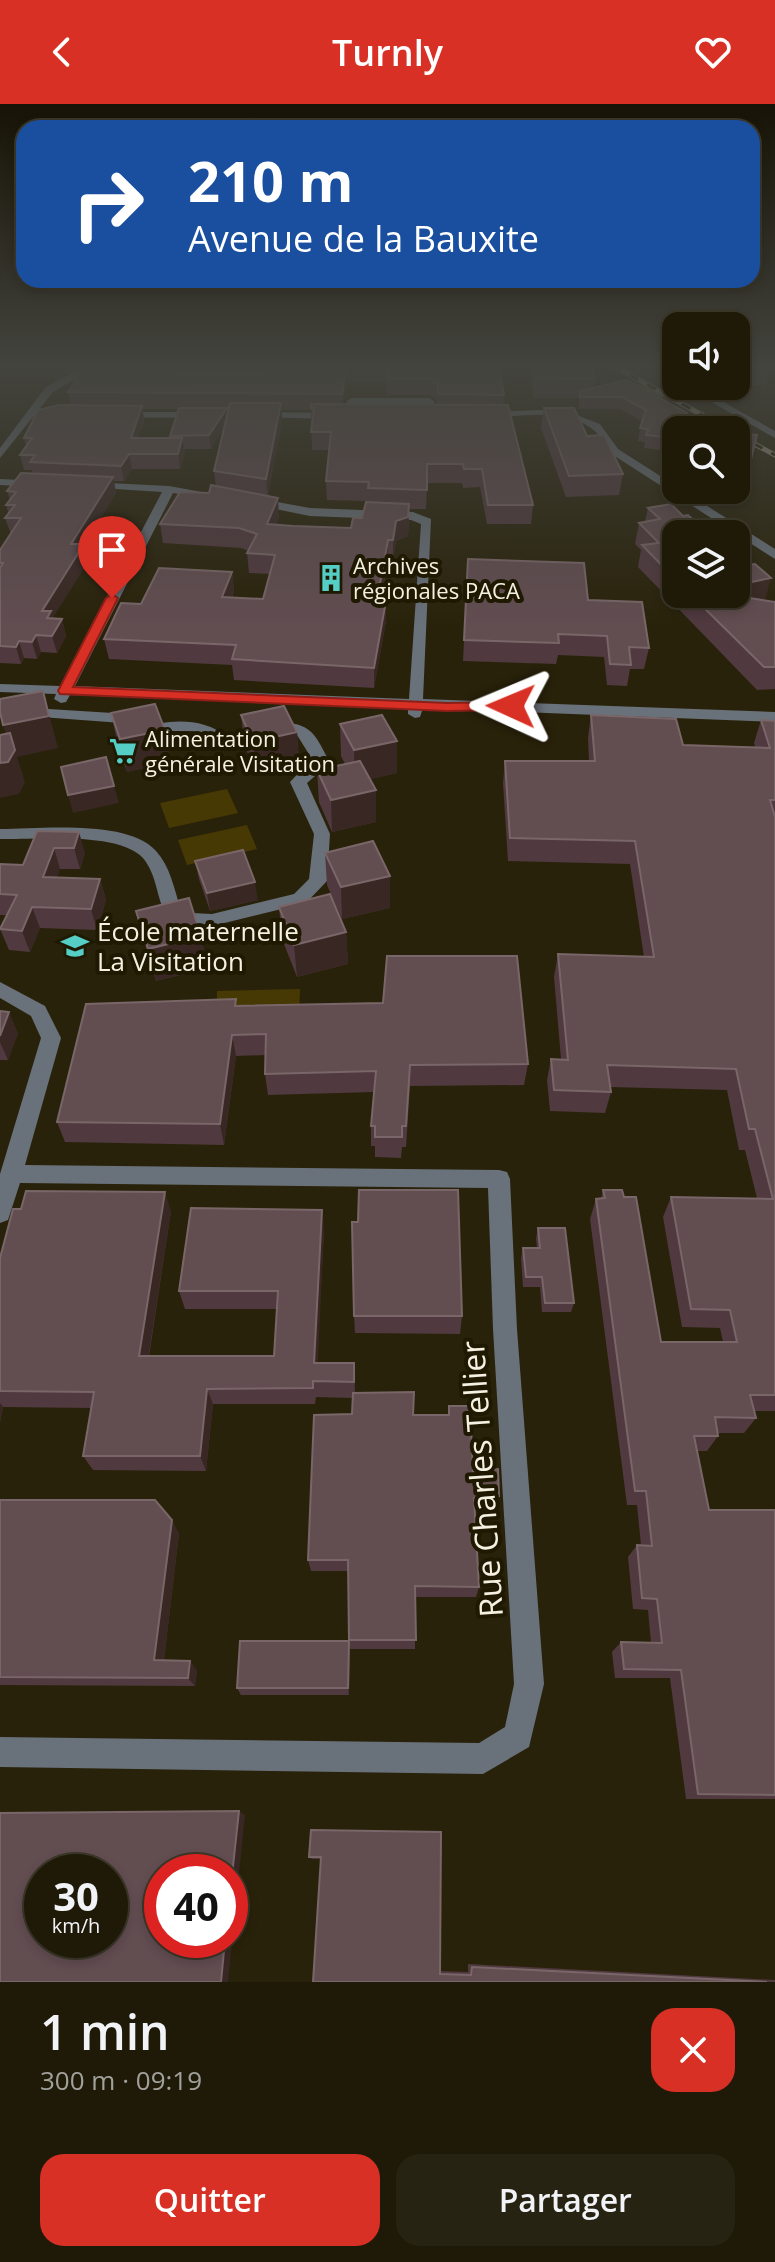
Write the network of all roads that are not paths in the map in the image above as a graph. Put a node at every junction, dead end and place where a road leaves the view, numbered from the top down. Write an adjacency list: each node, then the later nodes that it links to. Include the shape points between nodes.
1 (617, 453): 8 (street)
2 (0, 482): 3 (street)
3 (48, 484)
4 (79, 485): 5 (street)
5 (169, 489): 6 (street); 10 (street)
6 (231, 498)
7 (246, 501): 13 (street, via 310,512 413,516 427,522)
8 (775, 555)
9 (0, 688): 10 (street)
10 (62, 695): 11 (street); 13 (street)
11 (0, 697)
12 (0, 710): 16 (street, via 129,719 133,733 178,724 200,727 214,731 225,743 274,730 298,730 320,759 298,782 323,844 318,881 300,899 212,920 172,911 155,861 135,843)
13 (414, 710): 14 (street, via 482,705); 15 (street)
14 (775, 717)
15 (775, 727)
16 (0, 834)
17 (0, 989): 18 (street, via 38,1011 51,1038)
18 (11, 1174): 19 (street); 20 (street, Rue Charles Tellier, via 499,1179 529,1684 518,1736 483,1759)
19 (0, 1213)
20 (0, 1752)

